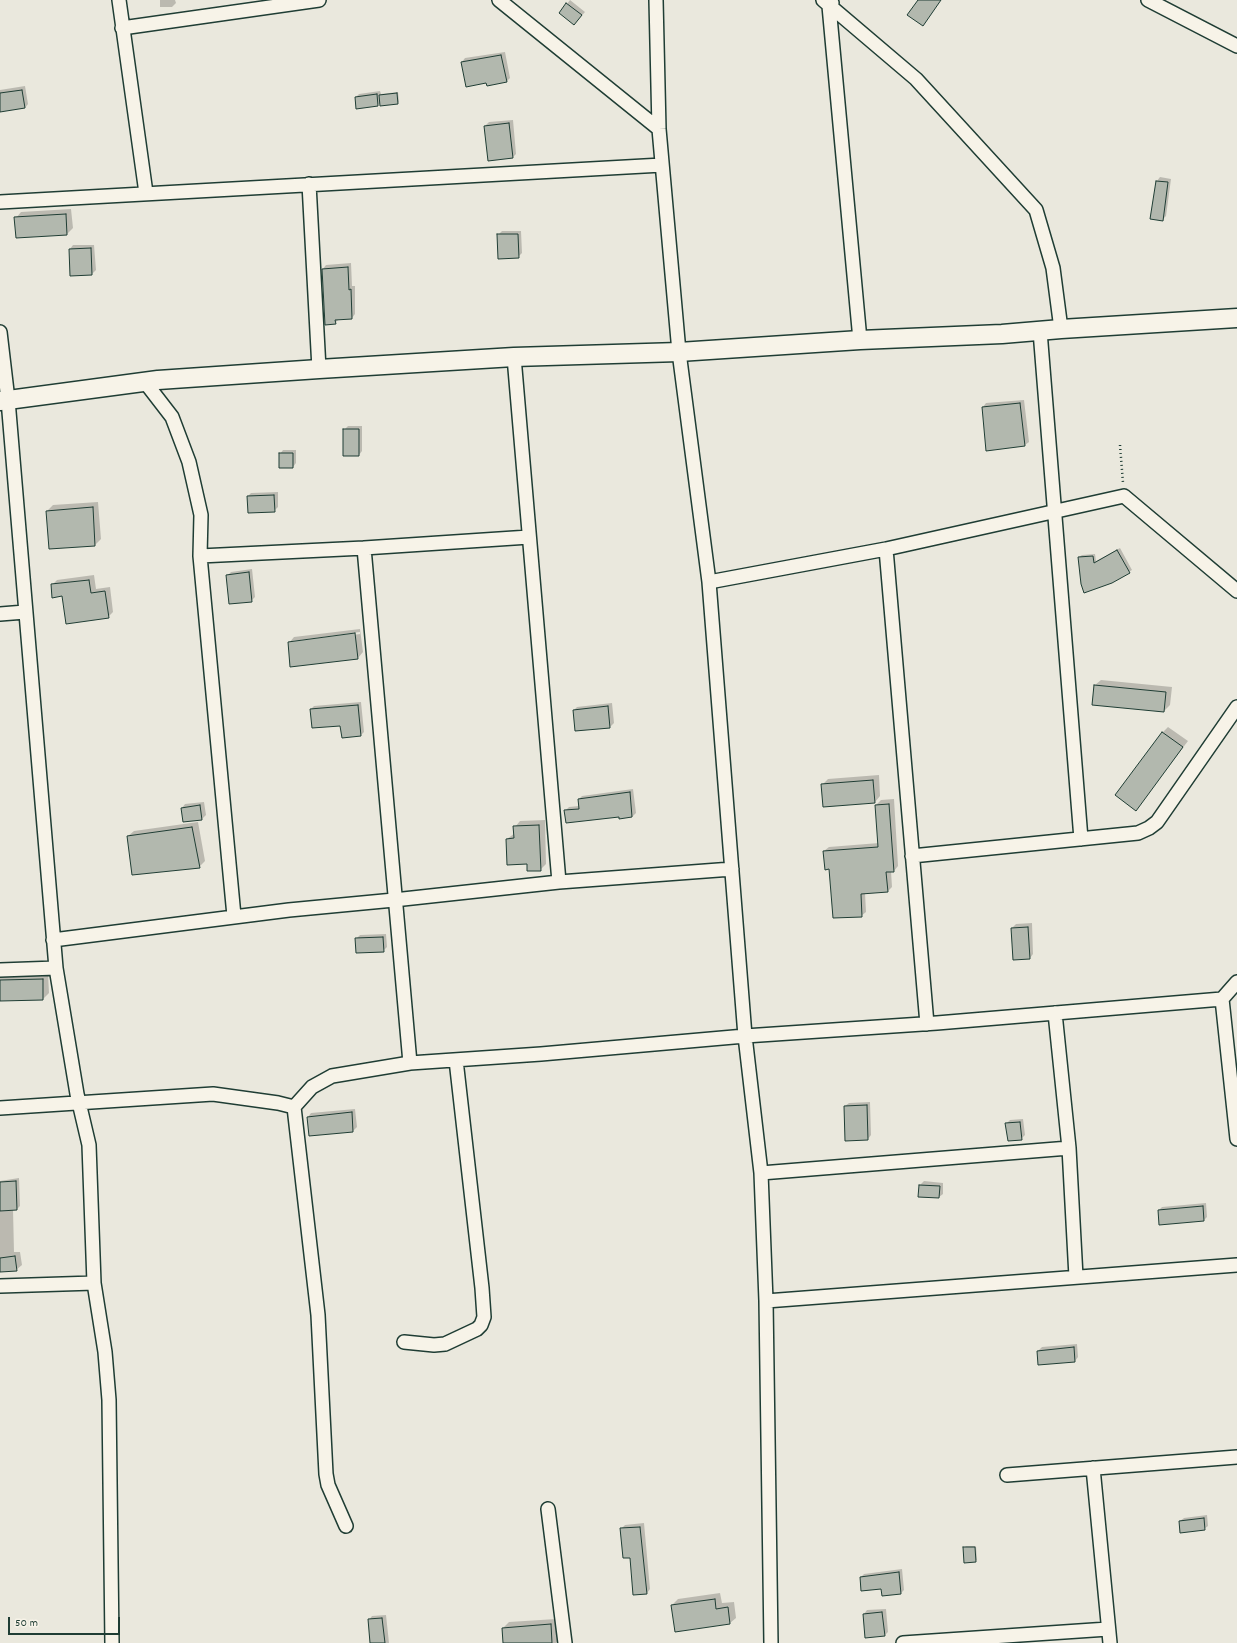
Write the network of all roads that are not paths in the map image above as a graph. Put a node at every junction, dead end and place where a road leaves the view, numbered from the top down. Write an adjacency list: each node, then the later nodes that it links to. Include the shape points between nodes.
1 (119, 0): 8 (street)
2 (319, 0): 6 (street)
3 (499, 0): 10 (street)
4 (656, 0): 10 (street)
5 (1148, 0): 9 (street)
6 (282, 2): 8 (street)
7 (829, 2): 16 (street, via 916,79 1036,210 1053,268); 19 (street)
8 (122, 28): 13 (street)
9 (1237, 46)
10 (659, 129): 11 (street)
11 (662, 165): 12 (street); 20 (street)
12 (309, 184): 13 (street); 22 (street)
13 (146, 193): 14 (street)
14 (0, 202)
15 (1237, 318): 16 (street)
16 (1060, 329): 17 (street)
17 (1040, 331): 19 (street); 25 (street)
18 (0, 332): 24 (street)
19 (860, 340): 20 (street)
20 (679, 352): 21 (street); 30 (street)
21 (514, 357): 22 (street); 26 (street)
22 (319, 369): 23 (street)
23 (145, 382): 24 (street); 29 (street, via 172,417 189,462 201,515)
24 (4, 400): 32 (street)
25 (1056, 511): 28 (street); 31 (street, via 1124,496); 35 (street)
26 (528, 537): 27 (street); 38 (street)
27 (364, 548): 29 (street); 39 (street)
28 (886, 549): 30 (street); 36 (street)
29 (200, 556): 40 (street)
30 (709, 582): 37 (street)
31 (1237, 591)
32 (25, 612): 33 (street); 41 (street)
33 (0, 614)
34 (1237, 707): 35 (street, via 1156,822 1149,828 1138,833)
35 (1082, 839): 36 (street)
36 (912, 856): 47 (street)
37 (732, 869): 38 (street); 48 (street)
38 (559, 882): 39 (street)
39 (394, 900): 40 (street); 50 (street)
40 (234, 916): 41 (street)
41 (53, 940): 42 (street)
42 (56, 968): 43 (street); 51 (street)
43 (0, 970)
44 (1237, 982): 45 (street)
45 (1222, 1000): 46 (street); 54 (street)
46 (1055, 1013): 47 (street); 55 (street)
47 (927, 1024): 48 (street)
48 (745, 1036): 49 (street); 56 (street)
49 (456, 1060): 50 (street); 62 (street, via 484,1317 478,1329 445,1344 434,1346)
50 (410, 1063): 53 (street, via 332,1076 312,1087)
51 (79, 1102): 52 (street); 53 (street, via 213,1094 278,1103); 59 (street, via 89,1144)
52 (0, 1108)
53 (294, 1108): 67 (street, via 318,1315 326,1474 328,1485)
54 (1237, 1139)
55 (1068, 1148): 56 (street); 58 (street)
56 (761, 1173): 61 (street)
57 (1237, 1265): 58 (street)
58 (1076, 1277): 61 (street)
59 (94, 1283): 60 (street); 69 (street, via 105,1352 109,1400)
60 (0, 1286)
61 (766, 1301): 71 (street)
62 (404, 1342)
63 (1237, 1457): 64 (street)
64 (1093, 1468): 65 (street); 68 (street)
65 (1007, 1475)
66 (548, 1509): 70 (street)
67 (346, 1526)
68 (1108, 1629): 72 (street); 73 (street)
69 (112, 1643)
70 (565, 1643)
71 (771, 1643)
72 (903, 1643)
73 (1110, 1643)

